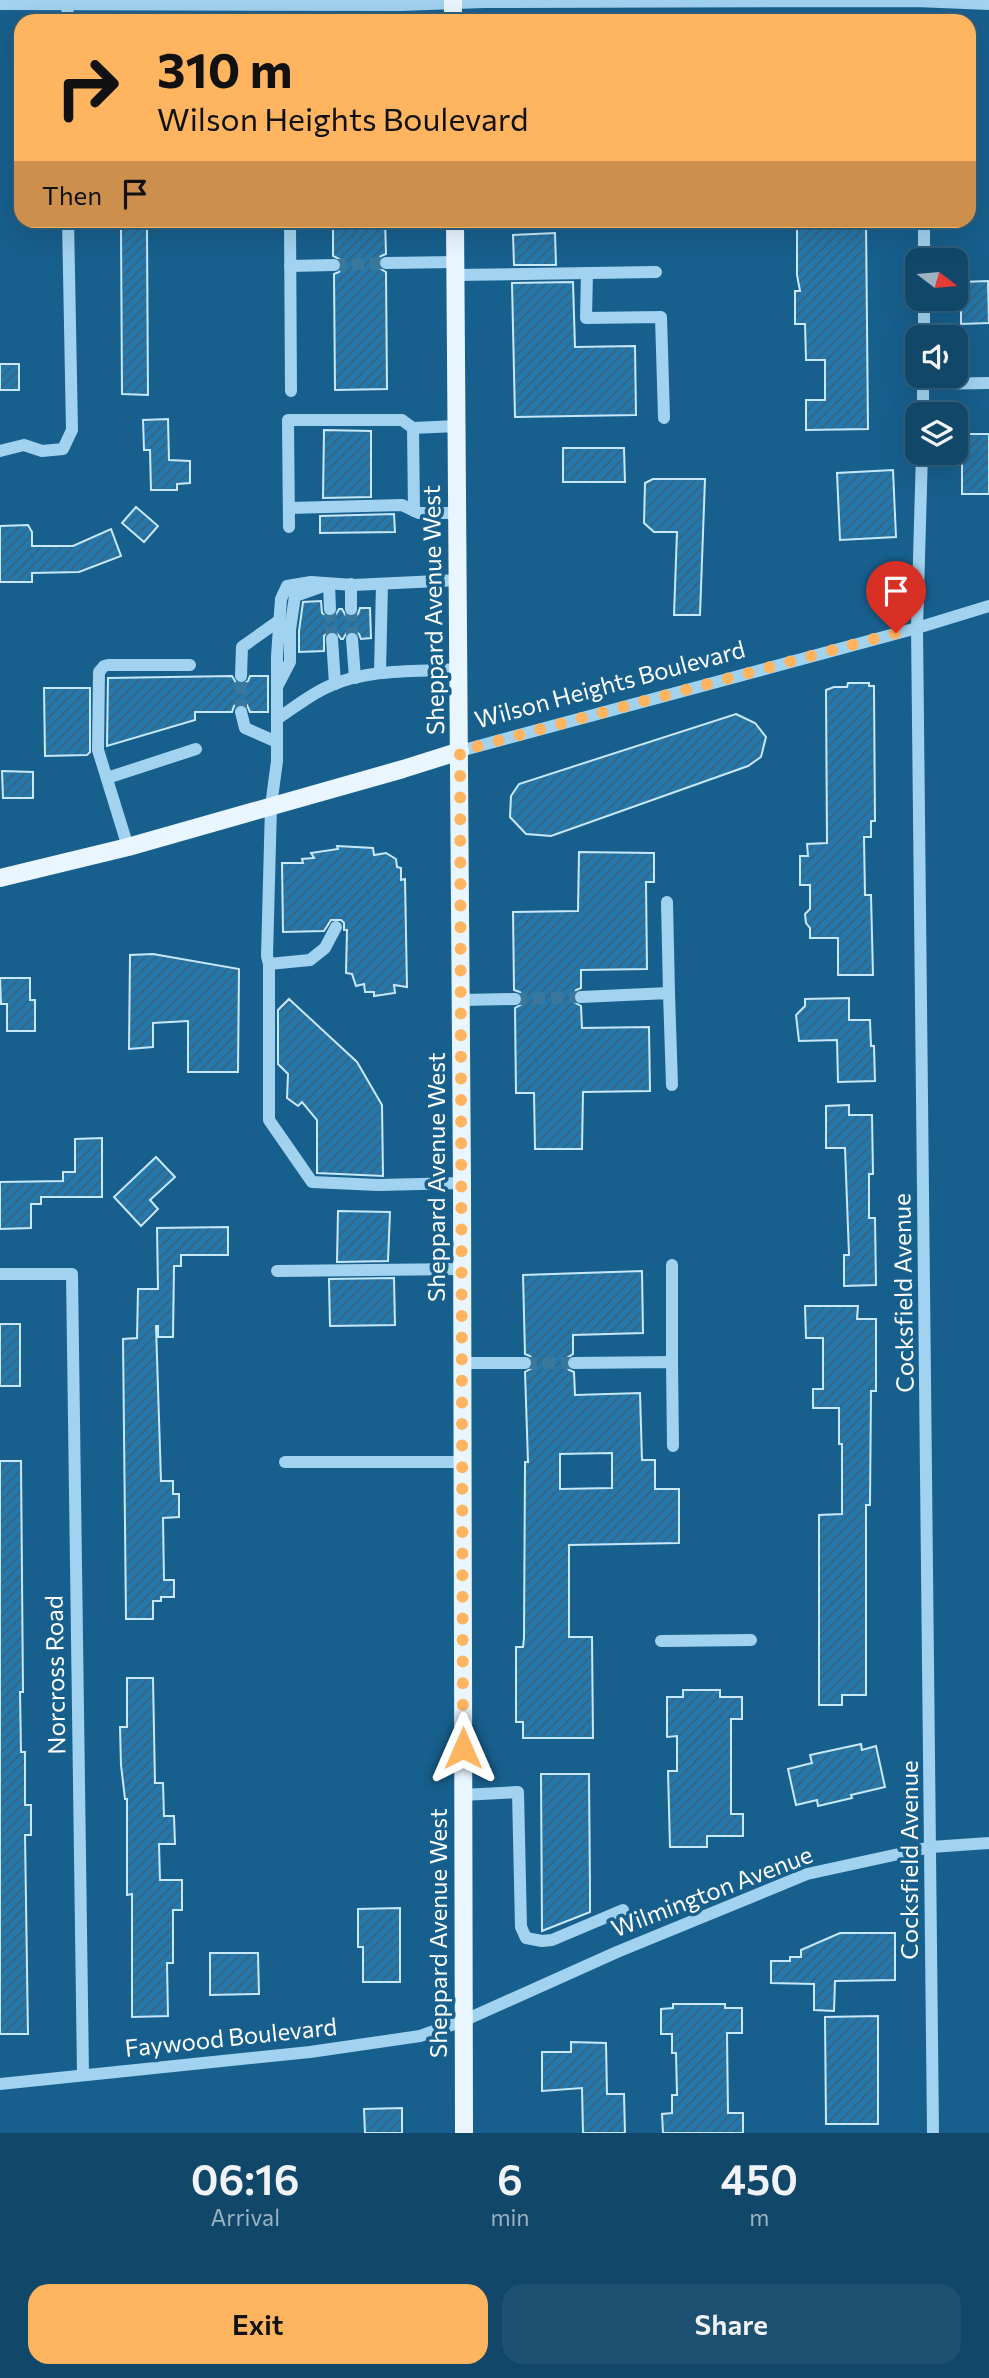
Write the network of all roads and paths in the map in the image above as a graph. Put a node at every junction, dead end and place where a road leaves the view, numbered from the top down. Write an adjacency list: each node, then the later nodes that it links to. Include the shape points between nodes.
1 (0, 4): 2 (street)
2 (68, 4): 4 (street); 5 (street)
3 (989, 4): 4 (street, via 916,1)
4 (453, 8)
5 (67, 14)
6 (68, 228): 23 (street, via 72,430 63,449 42,451 24,445)
7 (290, 228): 13 (street)
8 (455, 228): 14 (main road, Sheppard Avenue West)
9 (924, 228): 10 (street)
10 (924, 248)
11 (386, 263): 14 (street)
12 (334, 265): 13 (street)
13 (290, 266): 19 (street)
14 (456, 268): 16 (street); 21 (main road, Sheppard Avenue West)
15 (656, 272): 16 (street)
16 (587, 273): 20 (street, via 586,317 661,317)
17 (968, 382): 18 (street)
18 (989, 383)
19 (291, 391)
20 (664, 418)
21 (457, 426): 22 (street); 27 (main road, Sheppard Avenue West)
22 (413, 428): 25 (street, via 402,420 288,419); 26 (street)
23 (0, 451)
24 (922, 465): 37 (street, Cocksfield Avenue)
25 (289, 508): 26 (street, via 402,505); 28 (street)
26 (414, 510): 27 (street)
27 (458, 513): 29 (main road, Sheppard Avenue West)
28 (289, 527)
29 (458, 580): 32 (street); 41 (main road, Sheppard Avenue West)
30 (329, 584): 31 (street); 34 (street); 36 (street, via 287,586); 46 (street, via 295,596 290,662)
31 (351, 584): 32 (street); 35 (street)
32 (382, 584): 42 (street)
33 (989, 606): 37 (street, Wilson Heights Boulevard)
34 (330, 609)
35 (351, 609)
36 (279, 620): 43 (street, via 242,647); 46 (street)
37 (917, 628): 51 (street, Wilson Heights Boulevard); 80 (street, Cocksfield Avenue)
38 (331, 639): 45 (street)
39 (352, 639): 44 (street)
40 (190, 665): 52 (street, via 108,665 101,669 98,750)
41 (460, 669): 42 (street); 51 (main road, Sheppard Avenue West)
42 (380, 672): 44 (street)
43 (241, 676)
44 (355, 678): 45 (street)
45 (335, 684): 48 (street)
46 (277, 688): 48 (street)
47 (241, 712): 49 (street, via 244,728)
48 (277, 719): 49 (street)
49 (277, 742): 53 (street)
50 (196, 749): 52 (street)
51 (460, 751): 53 (main road, Wilson Heights Boulevard); 62 (main road, Sheppard Avenue West)
52 (107, 778): 54 (street)
53 (271, 806): 54 (main road, Wilson Heights Boulevard); 58 (street)
54 (128, 847): 55 (main road, Wilson Heights Boulevard)
55 (0, 878)
56 (667, 902): 59 (street)
57 (336, 927): 58 (street, via 325,948 310,960)
58 (269, 964): 64 (street, via 269,1120 312,1182)
59 (669, 993): 60 (street); 63 (street)
60 (581, 998)
61 (514, 999): 62 (street)
62 (461, 1000): 64 (main road, Sheppard Avenue West)
63 (672, 1085)
64 (462, 1183): 66 (main road, Sheppard Avenue West)
65 (672, 1265): 69 (street)
66 (462, 1269): 67 (street); 70 (main road, Sheppard Avenue West)
67 (277, 1271)
68 (0, 1274): 83 (street, Norcross Road, via 72,1274)
69 (672, 1362): 72 (street); 73 (street)
70 (463, 1363): 71 (street); 75 (main road, Sheppard Avenue West)
71 (525, 1363)
72 (573, 1363)
73 (673, 1446)
74 (285, 1462): 75 (street)
75 (463, 1462): 78 (main road, Sheppard Avenue West)
76 (751, 1640): 77 (street)
77 (661, 1641)
78 (463, 1795): 81 (street, via 518,1792 521,1927 526,1938 552,1940); 82 (main road, Sheppard Avenue West)
79 (989, 1843): 80 (street, Wilmington Avenue)
80 (931, 1847): 82 (street, Wilmington Avenue, via 807,1874); 86 (street, Cocksfield Avenue)
81 (623, 1910)
82 (463, 2021): 83 (street, Faywood Boulevard, via 420,2036 310,2052); 85 (main road, Sheppard Avenue West)
83 (83, 2075): 84 (street, Faywood Boulevard)
84 (0, 2084)
85 (464, 2133)
86 (933, 2133)

